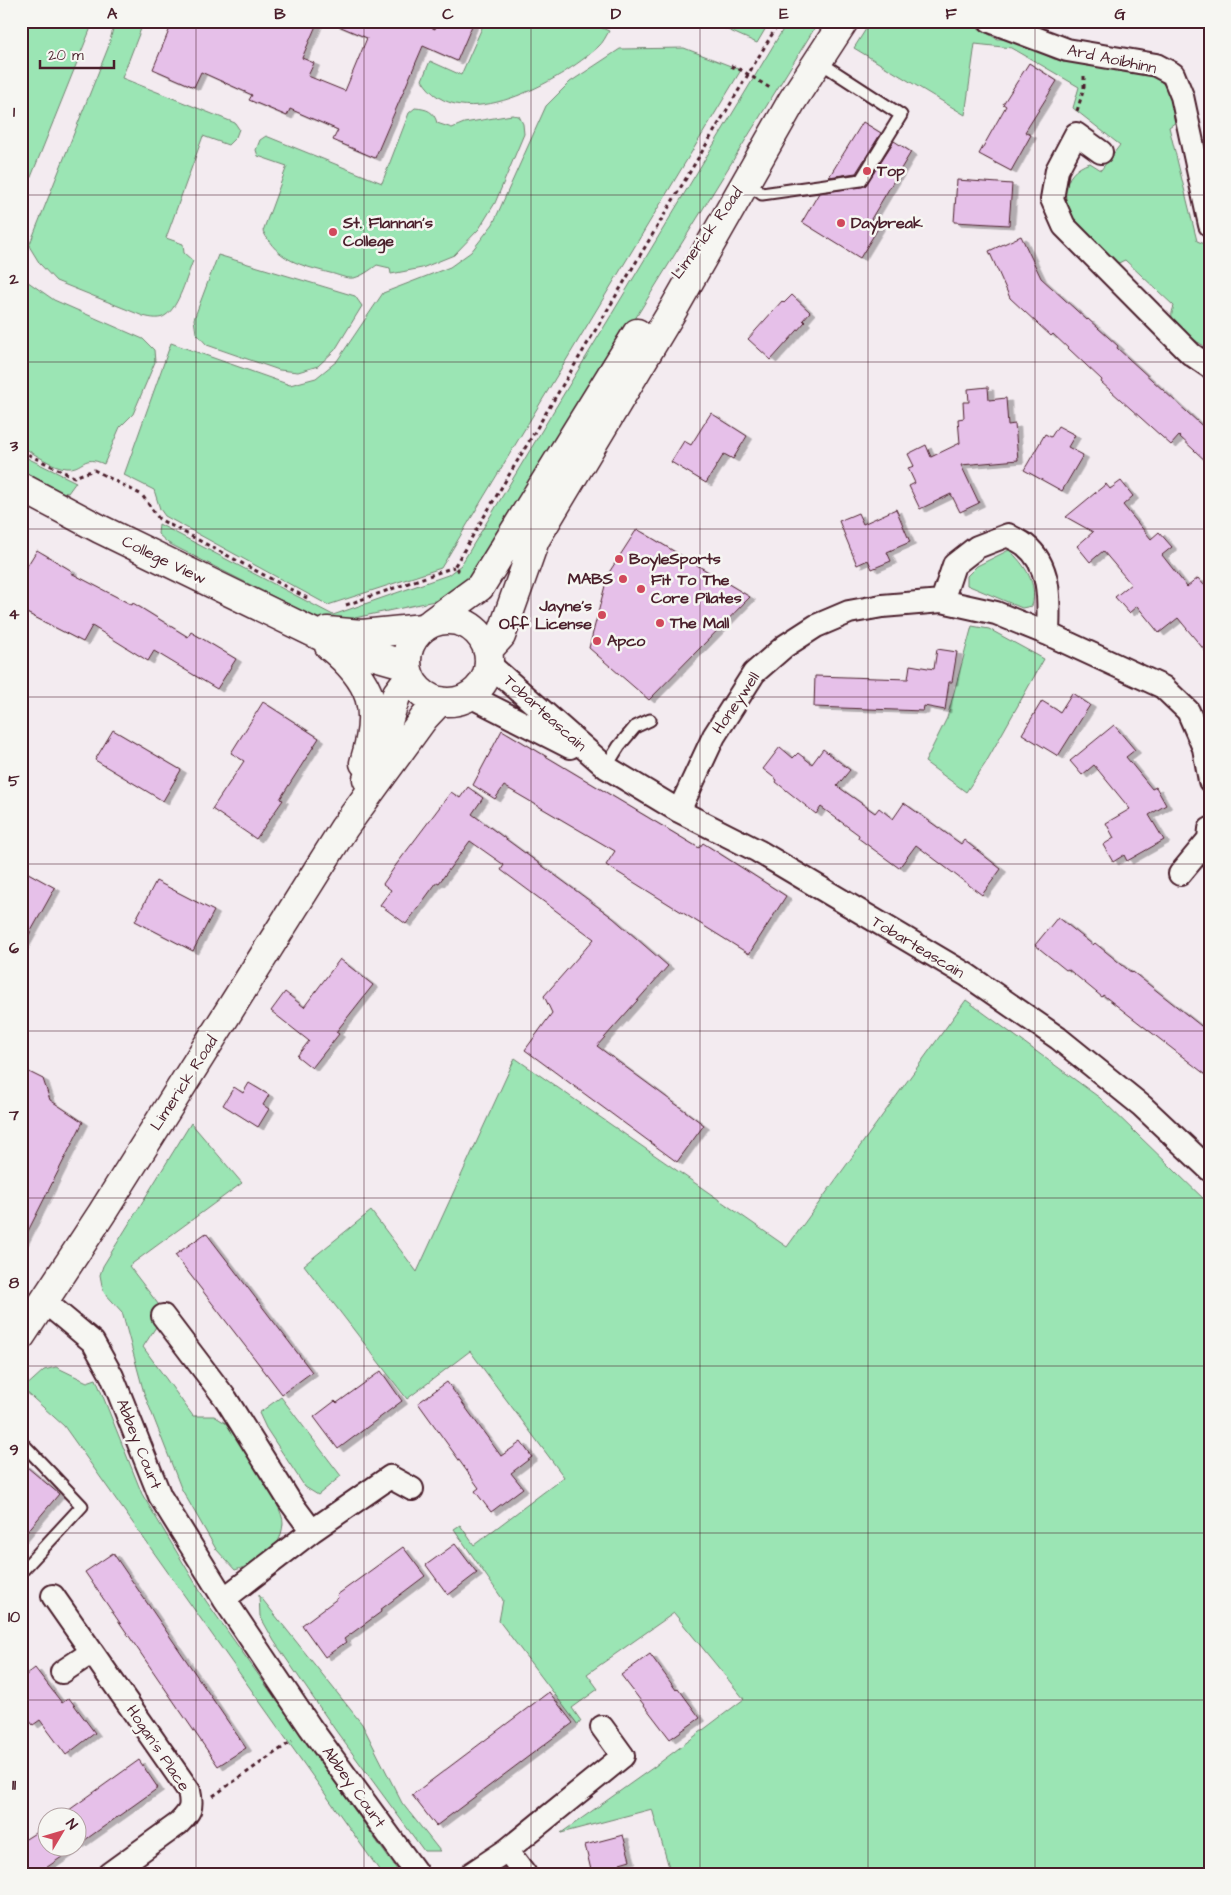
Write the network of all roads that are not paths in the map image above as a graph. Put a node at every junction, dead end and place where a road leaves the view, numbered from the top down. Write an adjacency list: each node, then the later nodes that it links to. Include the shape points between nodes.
1 (844, 21): 3 (main road)
2 (990, 21): 6 (street, Ard Aoibhinn, via 1067,50 1156,65 1173,74 1182,96)
3 (818, 61): 5 (main road); 5 (lane, via 901,115 891,132 862,180 762,194)
4 (1101, 152): 7 (street, via 1076,134 1057,170 1052,199 1064,226 1191,354)
5 (745, 182): 10 (main road, Limerick Road, via 658,299 480,587); 13 (main road, Limerick Road, via 673,310 535,540 501,636)
6 (1210, 225)
7 (1210, 367)
8 (21, 487): 11 (main road, College View)
9 (942, 601): 12 (street, Honeywell, via 996,613); 12 (street, via 954,565 977,547 1008,535 1026,546 1042,567 1049,596); 20 (street, Honeywell, via 849,612 816,626 785,646 754,673 714,736)
10 (427, 625): 11 (main road, College View, via 362,634); 13 (main road, via 455,620 469,625 482,636); 14 (main road, via 408,649)
11 (308, 629): 14 (main road, College View, via 343,647); 21 (main road, College View, via 342,657 362,679 373,714 370,743)
12 (1048, 634): 19 (street, Honeywell, via 1163,687 1188,711 1204,748)
13 (489, 657): 15 (main road, via 483,683); 18 (street, Tobarteascain)
14 (408, 670): 16 (main road, via 423,693); 21 (main road, Limerick Road, via 397,693 377,757)
15 (470, 696): 16 (main road, via 453,702); 18 (street, Tobarteascain)
16 (440, 701): 21 (main road, Limerick Road, via 424,718)
17 (650, 720): 18 (lane, via 635,727)
18 (603, 764): 20 (street, Tobarteascain)
19 (1210, 781)
20 (680, 811): 24 (street, Tobarteascain, via 758,851 967,975 1058,1038 1142,1106)
21 (344, 828): 25 (main road, Limerick Road)
22 (1210, 829): 23 (street, via 1209,839)
23 (1180, 874)
24 (1210, 1170)
25 (44, 1301): 27 (main road, Limerick Road); 33 (street, Abbey Court, via 94,1342 112,1376 160,1496)
26 (163, 1316): 30 (street, via 226,1400)
27 (21, 1336)
28 (22, 1447): 31 (lane, via 82,1506)
29 (412, 1489): 30 (street, via 390,1477)
30 (312, 1531): 33 (street)
31 (21, 1572)
32 (53, 1596): 34 (street, Hogan's Place)
33 (224, 1599): 39 (street, Abbey Court, via 310,1727)
34 (92, 1652): 35 (street); 38 (street, Hogan's Place, via 189,1791 192,1804 178,1824)
35 (62, 1672)
36 (602, 1727): 37 (street, via 623,1756)
37 (507, 1850): 40 (street); 41 (street)
38 (110, 1874)
39 (417, 1874)
40 (471, 1874)
41 (525, 1874)

